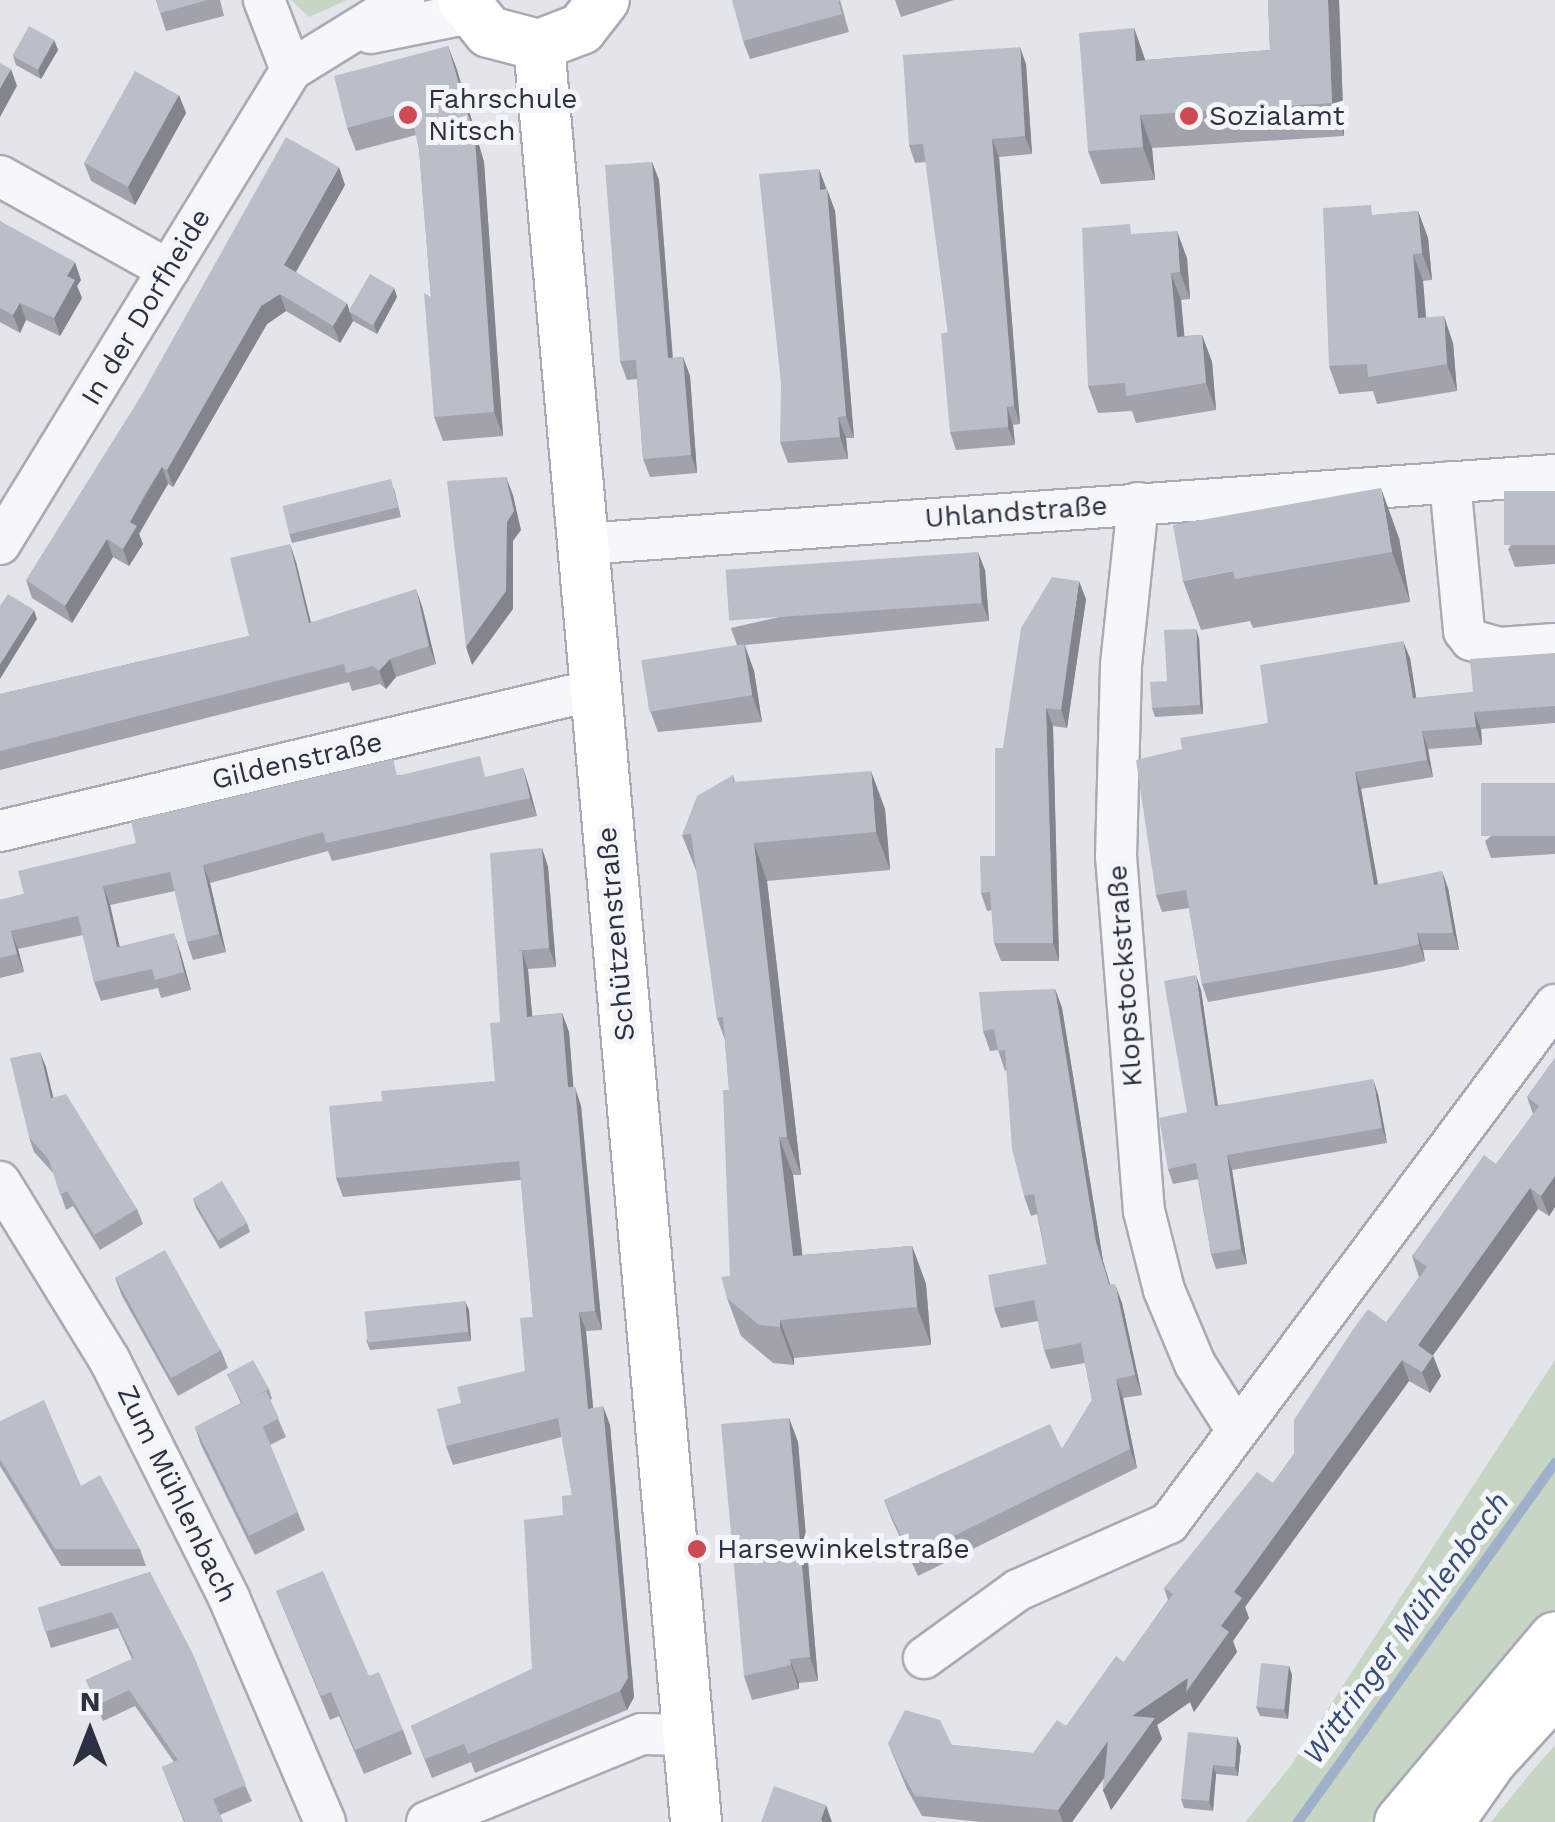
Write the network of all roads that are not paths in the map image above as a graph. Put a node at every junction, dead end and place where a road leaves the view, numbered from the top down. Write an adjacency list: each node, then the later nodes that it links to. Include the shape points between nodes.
1 (264, 0): 7 (street)
2 (404, 0): 5 (street)
3 (604, 0): 6 (main road, via 581,29)
4 (467, 7): 5 (street); 6 (main road, via 505,40)
5 (353, 38): 7 (street)
6 (540, 45): 14 (main road, Schützenstraße)
7 (291, 70): 9 (street, In der Dorfheide)
8 (0, 176): 9 (street)
9 (169, 270): 13 (street, In der Dorfheide)
10 (1555, 475): 11 (street, Uhlandstraße)
11 (1450, 482): 12 (street, Uhlandstraße); 15 (street, via 1464,630 1471,640 1499,648)
12 (1138, 504): 14 (street, Uhlandstraße); 20 (street, Klopstockstraße, via 1126,584 1116,856 1144,1210 1164,1290 1194,1364)
13 (0, 544)
14 (583, 544): 16 (main road, Schützenstraße)
15 (1555, 644)
16 (594, 690): 17 (street, Gildenstraße); 24 (main road, Schützenstraße)
17 (0, 831)
18 (1555, 1005): 20 (street)
19 (0, 1182): 25 (street, Zum Mühlenbach, via 109,1359 229,1598)
20 (1236, 1429): 22 (street, via 1169,1523 1018,1590)
21 (1555, 1637): 28 (main road)
22 (924, 1658)
23 (1555, 1691): 29 (main road, via 1492,1760)
24 (686, 1735): 26 (street, via 642,1734); 27 (main road, Schützenstraße)
25 (322, 1816)
26 (428, 1822)
27 (696, 1822)
28 (1400, 1822)
29 (1448, 1822)

